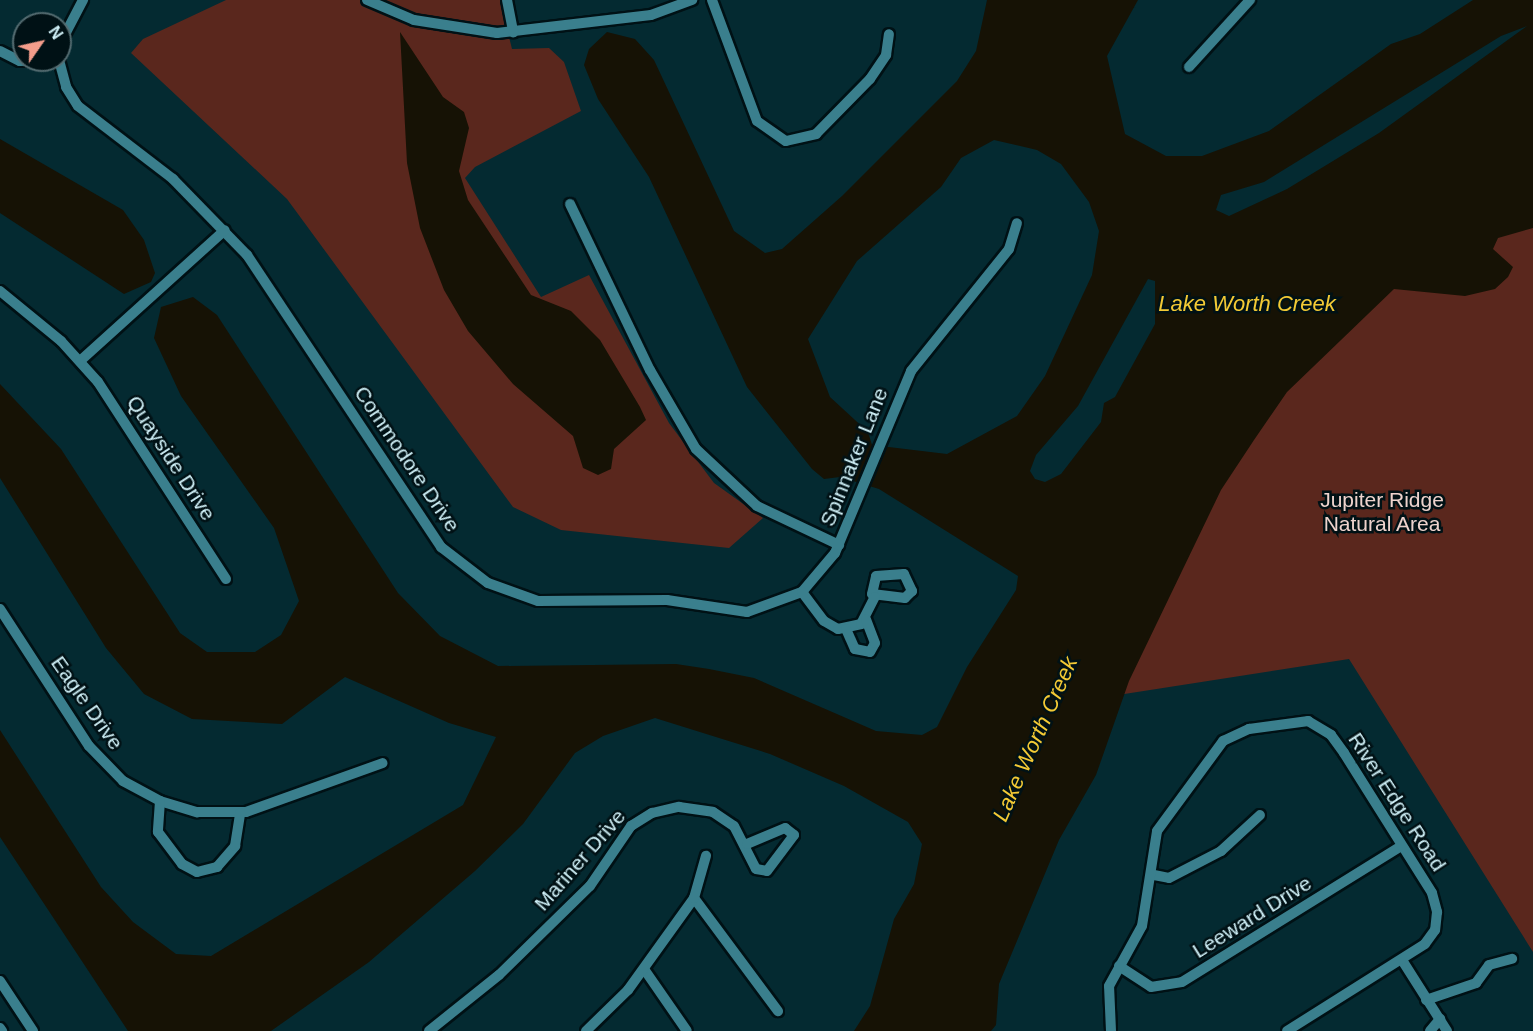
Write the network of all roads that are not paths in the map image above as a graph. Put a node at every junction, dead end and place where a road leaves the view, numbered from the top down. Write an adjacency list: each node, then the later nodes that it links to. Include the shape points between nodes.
1 (83, 0): 7 (street)
2 (367, 0): 8 (street, via 414,20 472,31)
3 (507, 0): 8 (street)
4 (692, 0): 8 (street, via 651,15)
5 (712, 0): 9 (street, via 757,121 786,141 816,134 870,80 886,55)
6 (1250, 0): 10 (street)
7 (72, 21)
8 (513, 32)
9 (889, 34)
10 (1190, 67)
11 (62, 72): 14 (street, Commodore Drive, via 78,106 173,179)
12 (570, 204): 17 (street, Spinnaker Lane, via 650,370 696,449 757,506)
13 (1017, 223): 17 (street, Spinnaker Lane, via 1009,249 922,353 883,435)
14 (225, 230): 16 (street); 19 (street, Commodore Drive, via 286,309 424,526 471,573 525,598 566,605 667,600 747,612)
15 (0, 291): 16 (street, Quayside Drive)
16 (80, 361): 18 (street, Quayside Drive, via 118,410)
17 (839, 545): 19 (street)
18 (226, 579)
19 (802, 592): 23 (street, via 824,621)
20 (875, 597): 22 (street)
21 (0, 609): 25 (street, Eagle Drive, via 88,746 123,781)
22 (866, 620): 23 (street); 23 (street, via 875,644 870,652 855,649)
23 (846, 629)
24 (383, 763): 26 (street, Eagle Drive, via 277,805)
25 (160, 801): 26 (street, Eagle Drive, via 197,812); 26 (street, via 158,832 182,864 197,872 217,867 236,846)
26 (240, 813)
27 (1260, 815): 31 (street, via 1213,855 1169,878)
28 (747, 844): 28 (street, Mariner Drive, via 756,868 767,871 794,835 785,828); 42 (street, Mariner Drive, via 734,826 713,812 680,807 652,813 630,826 590,886 499,975)
29 (1401, 846): 31 (street, River Edge Road, via 1331,735 1308,721 1278,723 1223,741 1189,781 1157,831); 34 (street, River Edge Road, via 1432,893 1437,912 1430,937); 35 (street, Leeward Drive, via 1182,982 1151,987)
30 (706, 856): 32 (street)
31 (1154, 875): 35 (street, River Edge Road, via 1142,926)
32 (694, 898): 36 (street); 39 (street)
33 (1512, 959): 38 (street, via 1489,965 1476,984)
34 (1402, 960): 38 (street); 46 (street, River Edge Road)
35 (1119, 966): 45 (street, River Edge Road, via 1109,986)
36 (644, 969): 43 (street); 44 (street)
37 (0, 981): 41 (street)
38 (1426, 1000): 40 (street)
39 (778, 1011)
40 (1440, 1019): 47 (street); 48 (street)
41 (33, 1031)
42 (429, 1031)
43 (586, 1031)
44 (687, 1031)
45 (1111, 1031)
46 (1287, 1031)
47 (1430, 1031)
48 (1448, 1031)

